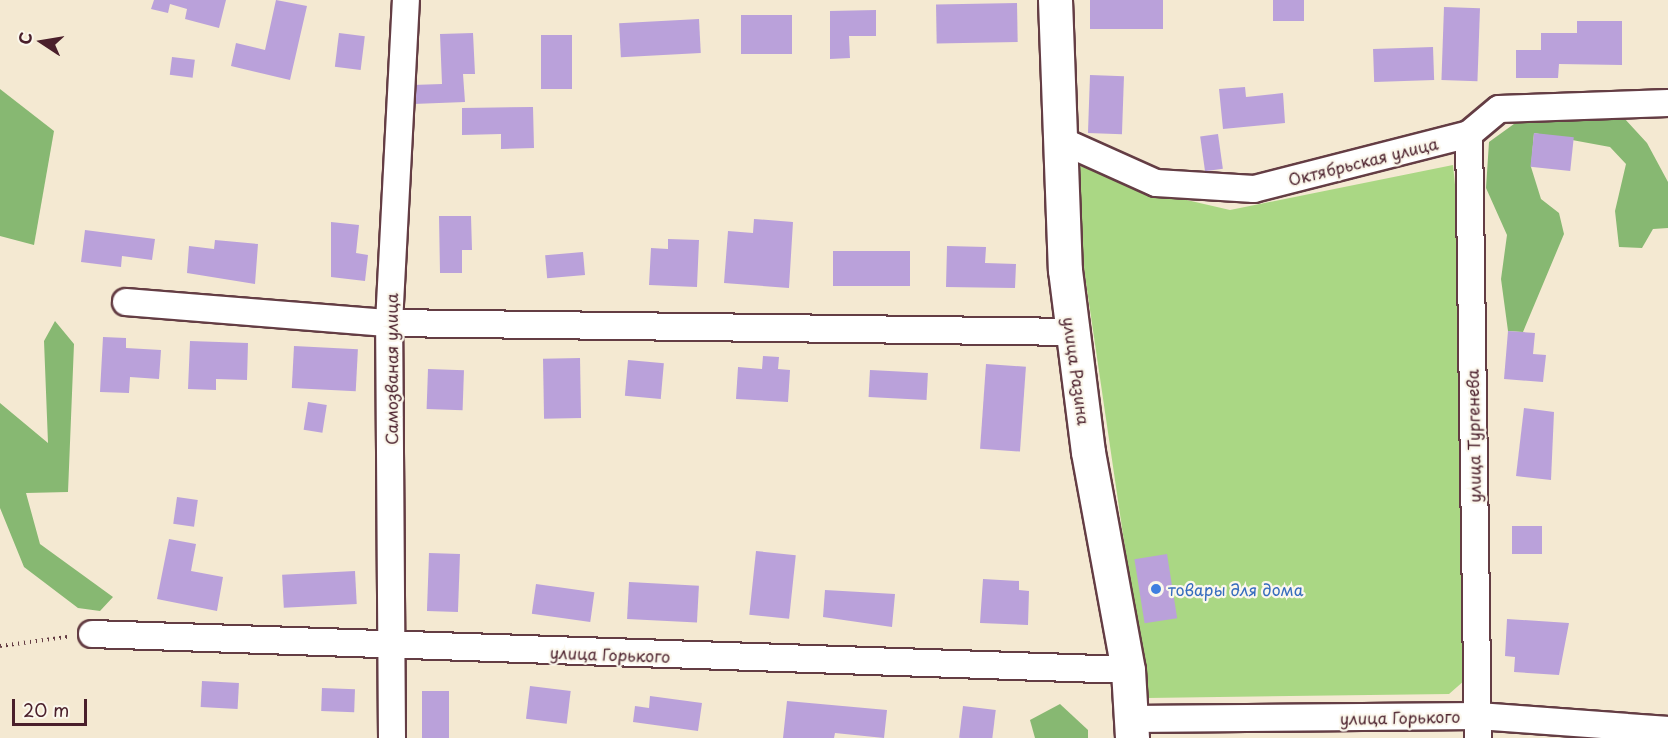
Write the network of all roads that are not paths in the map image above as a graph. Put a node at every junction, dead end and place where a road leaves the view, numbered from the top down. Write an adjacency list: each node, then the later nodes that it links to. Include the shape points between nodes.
1 (406, 0): 7 (street, Самозваная улица)
2 (1055, 0): 5 (street, улица Разина)
3 (1668, 103): 4 (street, Октябрьская улица, via 1498,109)
4 (1469, 134): 5 (street, Октябрьская улица, via 1254,189 1156,183); 12 (street, улица Тургенева)
5 (1058, 139): 8 (street, улица Разина)
6 (126, 302): 7 (street)
7 (389, 322): 8 (street); 10 (street, Самозваная улица)
8 (1072, 332): 11 (street, улица Разина)
9 (92, 634): 10 (street, улица Горького)
10 (394, 648): 11 (street, улица Горького); 15 (street, Самозваная улица)
11 (1128, 670): 13 (street, улица Разина)
12 (1478, 727): 13 (street, улица Горького); 14 (street, улица Горького)
13 (1131, 729)
14 (1668, 730)
15 (392, 738)

